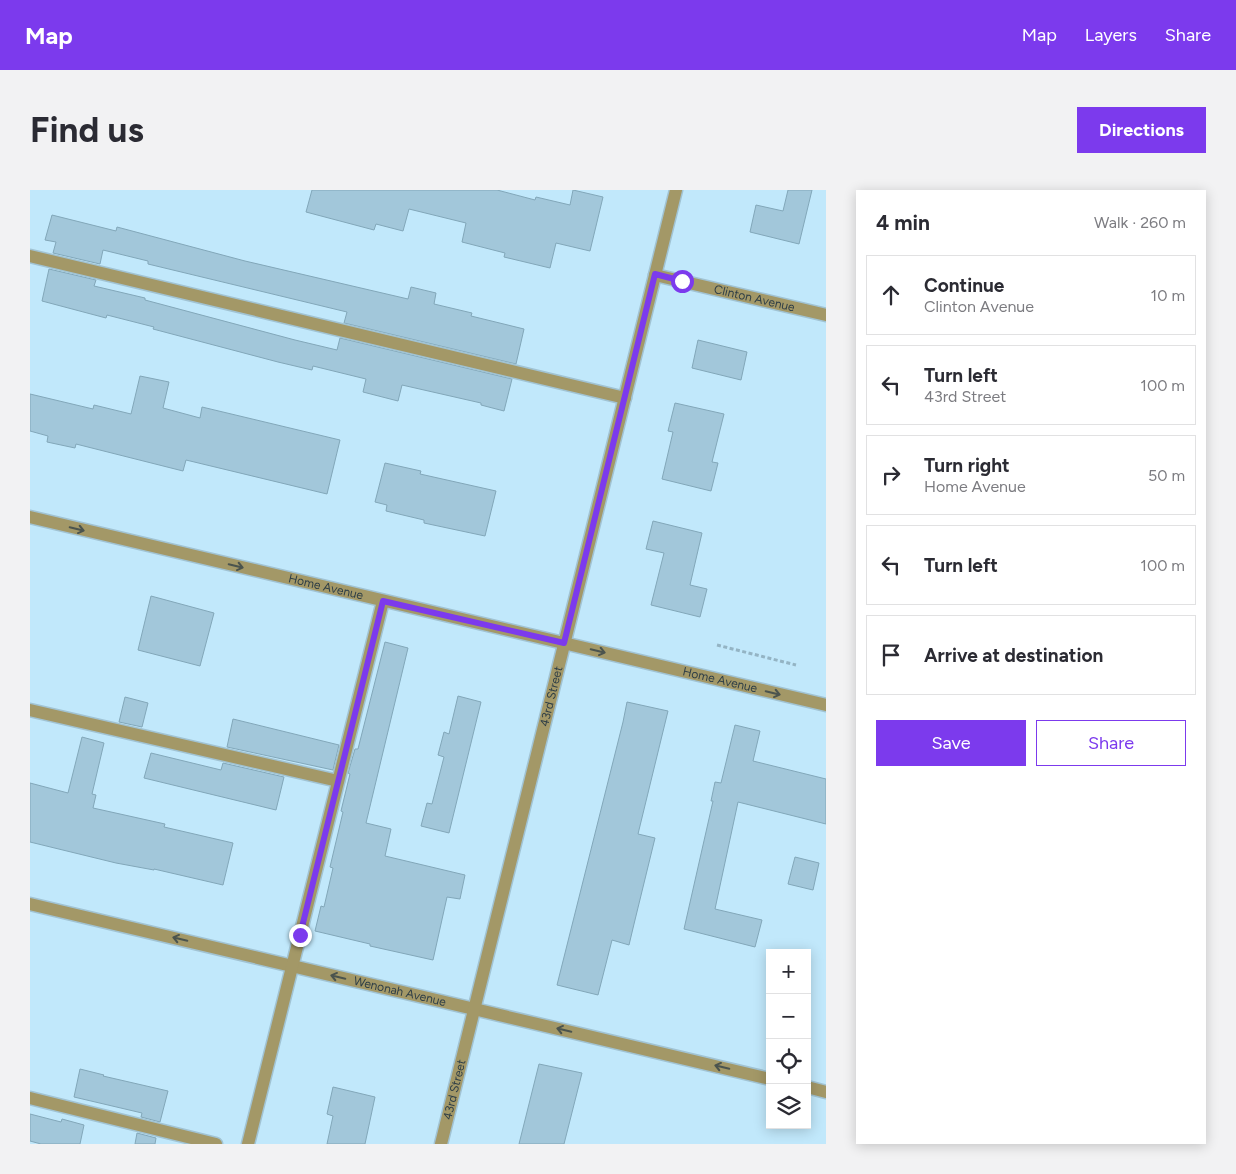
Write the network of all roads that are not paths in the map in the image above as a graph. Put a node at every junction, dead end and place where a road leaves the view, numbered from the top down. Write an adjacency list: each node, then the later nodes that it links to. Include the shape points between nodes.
1 (676, 190): 3 (street, 43rd Street)
2 (30, 256): 5 (street)
3 (655, 274): 4 (street, Clinton Avenue); 5 (street, 43rd Street)
4 (826, 315)
5 (625, 398): 8 (street, 43rd Street)
6 (30, 517): 7 (street, Home Avenue, one-way to 7)
7 (383, 601): 8 (street, Home Avenue); 11 (street)
8 (564, 643): 9 (street, Home Avenue, one-way to 9); 14 (street, 43rd Street)
9 (826, 705)
10 (30, 710): 11 (street)
11 (338, 782): 13 (street)
12 (30, 904): 13 (street, Wenonah Avenue, one-way to 12)
13 (292, 966): 14 (street, Wenonah Avenue, one-way to 13); 20 (street)
14 (475, 1009): 15 (street, Wenonah Avenue, one-way to 14); 21 (street, 43rd Street)
15 (766, 1078)
16 (811, 1089): 17 (street)
17 (826, 1092)
18 (30, 1098): 19 (street)
19 (216, 1144)
20 (248, 1144)
21 (441, 1144)

